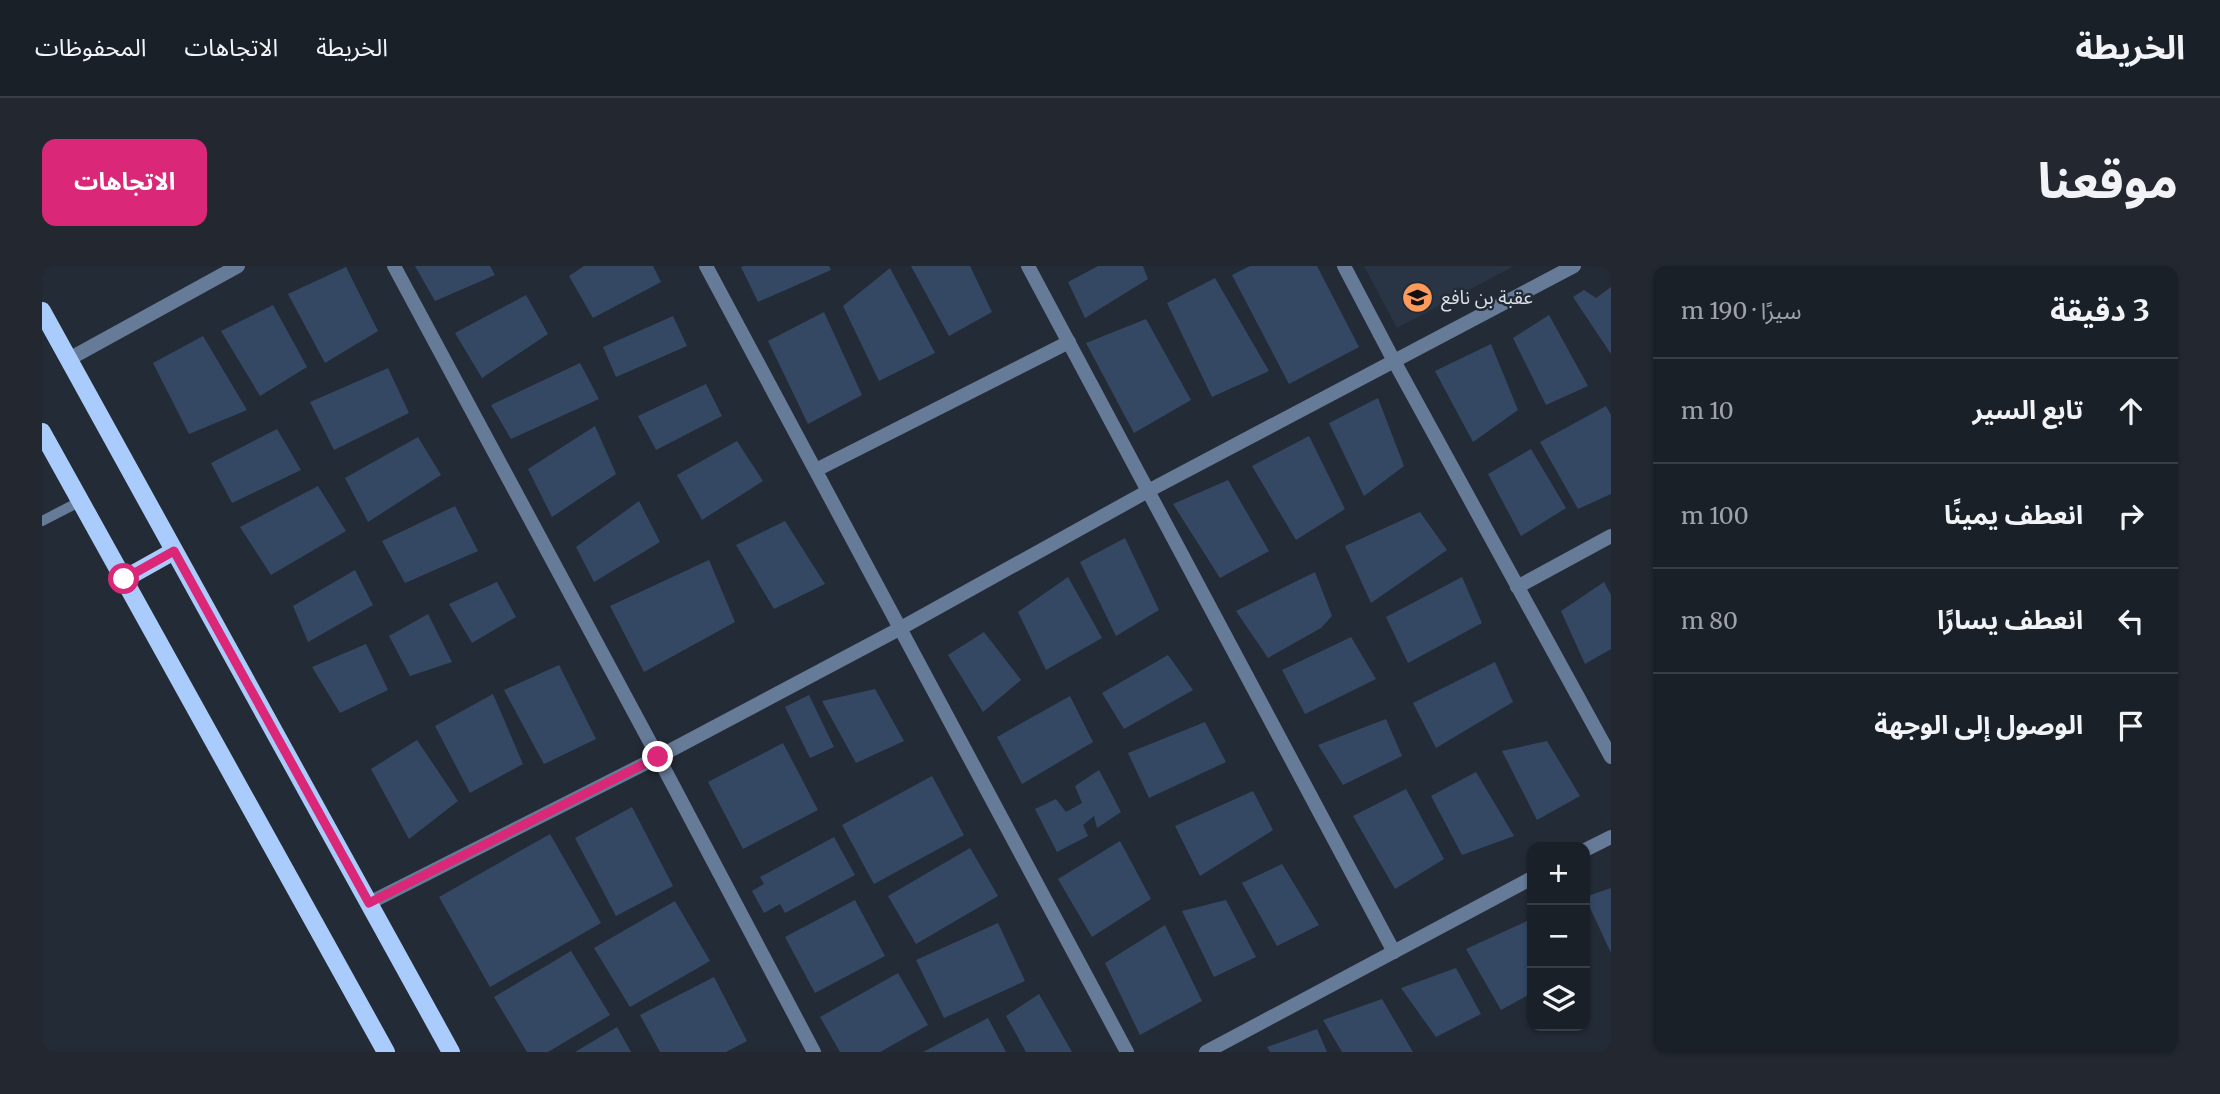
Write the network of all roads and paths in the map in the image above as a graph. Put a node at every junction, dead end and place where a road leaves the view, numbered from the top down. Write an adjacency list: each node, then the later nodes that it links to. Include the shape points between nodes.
1 (238, 266): 9 (street)
2 (394, 266): 21 (street)
3 (706, 266): 12 (street)
4 (1028, 266): 8 (street)
5 (1344, 266): 10 (street)
6 (1574, 266): 10 (street)
7 (42, 311): 9 (main road)
8 (1069, 342): 12 (street); 13 (street)
9 (69, 359): 17 (main road)
10 (1394, 361): 13 (street); 19 (street)
11 (42, 432): 14 (main road)
12 (816, 470): 20 (street)
13 (1148, 491): 20 (street); 27 (street)
14 (81, 501): 15 (lane); 18 (main road)
15 (42, 521)
16 (1611, 536): 19 (street)
17 (174, 551): 18 (main road); 26 (main road)
18 (124, 579): 28 (main road)
19 (1517, 587): 22 (street)
20 (901, 628): 21 (street); 31 (street)
21 (658, 757): 26 (street); 30 (street)
22 (1611, 757)
23 (1611, 836): 24 (street)
24 (1590, 847)
25 (1527, 881): 27 (street)
26 (369, 903): 29 (main road)
27 (1394, 952): 32 (street)
28 (386, 1052)
29 (451, 1052)
30 (814, 1052)
31 (1127, 1052)
32 (1206, 1052)

